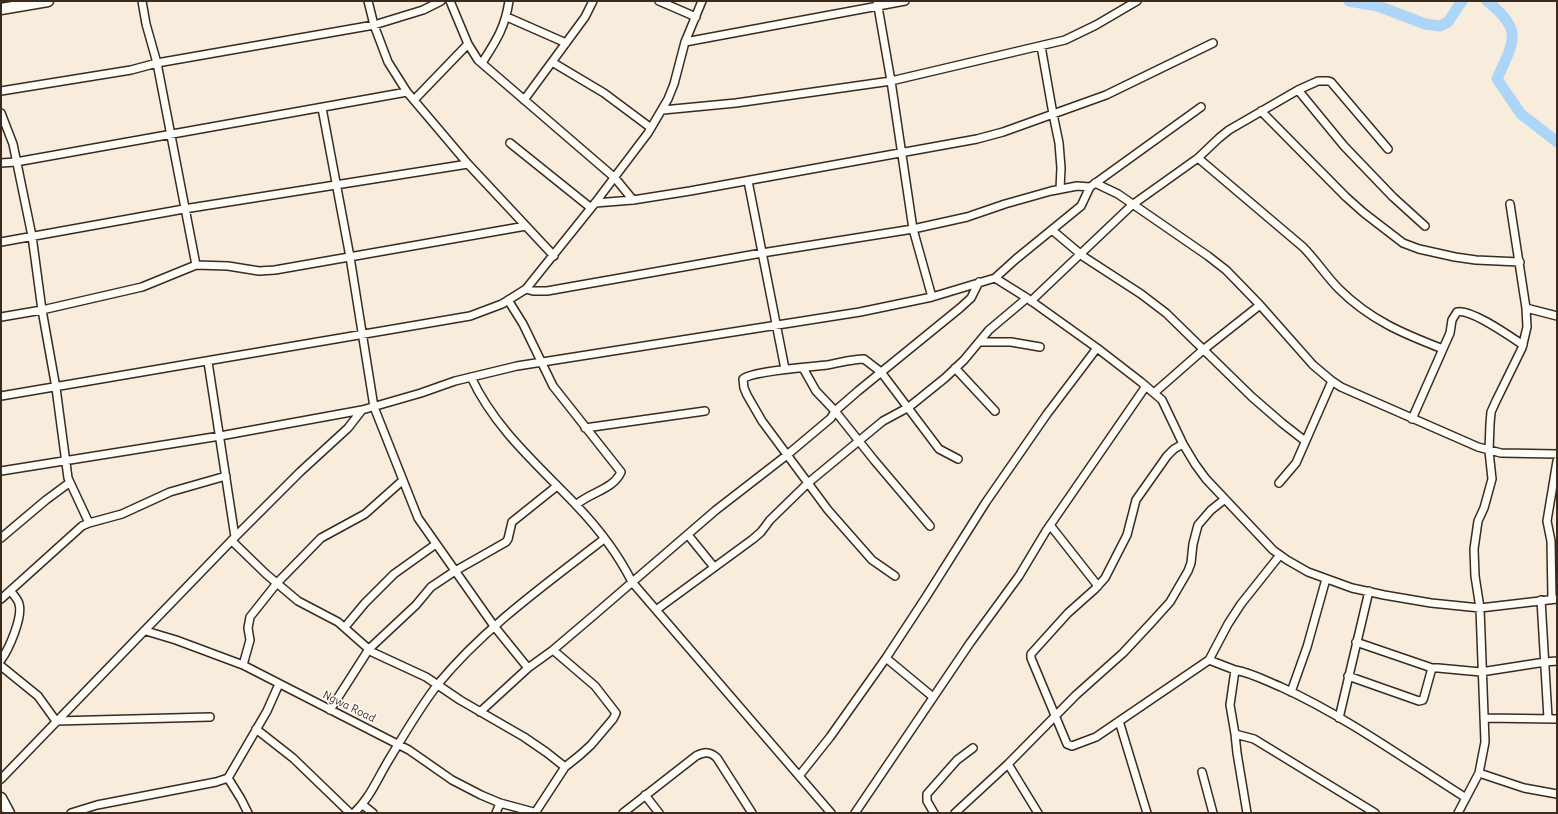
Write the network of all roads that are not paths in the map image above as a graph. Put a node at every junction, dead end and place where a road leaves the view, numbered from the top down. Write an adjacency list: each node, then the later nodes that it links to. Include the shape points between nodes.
1 (48, 1): 13 (street)
2 (142, 1): 23 (street)
3 (368, 1): 16 (street)
4 (441, 1): 16 (street, via 423,10)
5 (450, 1): 20 (street)
6 (509, 1): 14 (street)
7 (593, 1): 18 (street)
8 (659, 1): 15 (street)
9 (702, 1): 15 (street)
10 (905, 1): 12 (street)
11 (1137, 1): 21 (street, via 1065,40)
12 (878, 3): 17 (street); 25 (street)
13 (1, 9)
14 (507, 17): 18 (street); 24 (street)
15 (696, 17): 17 (street)
16 (374, 25): 23 (street); 28 (street, via 388,62)
17 (685, 42): 33 (street, via 674,84)
18 (566, 43): 22 (street)
19 (1213, 43): 36 (street, via 1106,95)
20 (468, 44): 24 (street); 29 (street)
21 (1041, 46): 25 (street); 36 (street)
22 (552, 62): 30 (street); 37 (street, via 604,93)
23 (157, 63): 27 (street, via 131,70); 38 (street)
24 (482, 63): 30 (street)
25 (891, 81): 33 (street, via 736,103); 41 (street)
26 (1298, 90): 34 (street); 40 (street, via 1318,81 1331,82); 57 (street, via 1344,146)
27 (1, 91)
28 (407, 92): 29 (street); 32 (street)
29 (414, 100): 45 (street)
30 (524, 100): 46 (street)
31 (1201, 107): 49 (street)
32 (322, 108): 38 (street); 48 (street)
33 (663, 110): 37 (street)
34 (1261, 111): 42 (street, via 1229,130); 66 (street, via 1346,197 1403,243 1455,257)
35 (1, 113): 43 (street, via 13,144)
36 (1053, 114): 41 (street, via 978,139); 50 (street, via 1061,156)
37 (651, 128): 46 (street)
38 (170, 133): 43 (street); 55 (street)
39 (510, 143): 54 (street)
40 (1388, 149)
41 (902, 153): 47 (street); 58 (street)
42 (1198, 158): 53 (street); 85 (street, via 1303,247 1330,280 1361,309 1399,332)
43 (16, 162): 44 (street); 60 (street)
44 (1, 163)
45 (468, 164): 48 (street); 56 (street)
46 (615, 178): 51 (street); 54 (street)
47 (748, 181): 51 (street); 62 (street)
48 (337, 183): 55 (street); 65 (street)
49 (1093, 185): 50 (street); 53 (street, via 1118,194); 59 (street, via 1081,206)
50 (1060, 190): 58 (street, via 967,217)
51 (633, 200): 54 (street)
52 (1510, 204): 66 (street)
53 (1132, 205): 63 (street); 74 (street, via 1226,270)
54 (593, 206): 64 (street)
55 (184, 209): 60 (street); 67 (street)
56 (526, 226): 64 (street); 65 (street)
57 (1425, 226)
58 (913, 229): 62 (street); 71 (street)
59 (1052, 230): 63 (street); 68 (street)
60 (32, 236): 61 (street); 76 (street)
61 (1, 242)
62 (762, 253): 70 (street, via 547,291); 79 (street)
63 (1080, 254): 73 (street); 86 (street, via 1166,313)
64 (554, 256): 70 (street)
65 (350, 257): 67 (street, via 267,271); 80 (street)
66 (1520, 262): 75 (street)
67 (196, 265): 76 (street, via 142,287)
68 (995, 278): 69 (street); 73 (street)
69 (979, 282): 71 (street); 92 (street, via 971,298)
70 (526, 289): 72 (street)
71 (932, 297): 79 (street)
72 (508, 300): 80 (street, via 470,316); 88 (street)
73 (1029, 300): 81 (street, via 998,322); 84 (street)
74 (1260, 305): 86 (street); 94 (street, via 1313,365)
75 (1526, 308): 77 (street); 82 (street, via 1527,327)
76 (42, 310): 78 (street); 96 (street)
77 (1557, 316)
78 (1, 317)
79 (777, 326): 88 (street); 91 (street)
80 (362, 335): 87 (street); 99 (street)
81 (980, 342): 83 (street, via 1011,342); 90 (street)
82 (1523, 345): 85 (street, via 1484,320 1460,311 1452,320); 111 (street, via 1491,412)
83 (1040, 347)
84 (1097, 348): 95 (street); 156 (street, via 986,502)
85 (1444, 349): 105 (street)
86 (1203, 350): 97 (street); 109 (street, via 1258,402)
87 (208, 362): 96 (street); 107 (street)
88 (541, 362): 93 (street); 106 (street, via 556,391)
89 (803, 368): 91 (street); 92 (street, via 864,359); 103 (street, via 816,391)
90 (955, 368): 100 (street); 104 (street)
91 (784, 369): 113 (street, via 749,375 743,381 757,414)
92 (881, 372): 100 (street); 103 (street)
93 (471, 377): 99 (street); 123 (street, via 485,404 501,426)
94 (1332, 381): 105 (street); 109 (street)
95 (1146, 386): 97 (street); 127 (street)
96 (56, 388): 98 (street); 115 (street)
97 (1154, 393): 110 (street, via 1162,400)
98 (1, 396)
99 (374, 407): 101 (street); 119 (street)
100 (909, 407): 108 (street); 114 (street, via 939,448)
101 (362, 410): 107 (street); 131 (street, via 348,428)
102 (705, 411): 106 (street)
103 (835, 411): 108 (street); 113 (street, via 831,418)
104 (995, 411)
105 (1412, 419): 111 (street)
106 (585, 428): 125 (street, via 620,472 610,486 587,496)
107 (220, 436): 115 (street); 118 (street)
108 (858, 441): 121 (street); 128 (street)
109 (1305, 441): 122 (street, via 1296,463)
110 (1183, 444): 124 (street, via 1206,479); 142 (street, via 1167,456 1139,494 1133,506 1126,535 1110,571)
111 (1489, 450): 112 (street, via 1520,454); 148 (street, via 1492,479 1478,521 1474,549)
112 (1557, 454)
113 (787, 455): 121 (street); 129 (street)
114 (958, 459)
115 (66, 461): 117 (street); 120 (street)
116 (1557, 461): 133 (street, via 1547,521)
117 (1, 471)
118 (226, 476): 126 (street, via 170,492 122,514); 131 (street)
119 (402, 481): 134 (street, via 418,518); 141 (street, via 365,514 322,538)
120 (69, 483): 126 (street); 130 (street)
121 (808, 483): 136 (street, via 760,532); 138 (street, via 865,554)
122 (1279, 483)
123 (557, 486): 125 (street); 137 (street, via 512,522 506,542)
124 (1225, 499): 135 (street); 175 (street, via 1211,510 1198,526 1191,563 1170,602 1123,653)
125 (576, 505): 132 (street)
126 (89, 523): 143 (street, via 75,532)
127 (1050, 525): 142 (street); 171 (street, via 1019,576)
128 (930, 526)
129 (688, 535): 136 (street); 140 (street)
130 (1, 538)
131 (234, 539): 141 (street); 152 (street)
132 (604, 539): 140 (street); 150 (street)
133 (1554, 541): 146 (street)
134 (436, 544): 137 (street); 151 (street, via 394,574)
135 (1280, 555): 139 (street, via 1308,572); 158 (street, via 1241,604)
136 (714, 567): 149 (street)
137 (455, 571): 150 (street); 154 (street, via 431,587 416,605)
138 (895, 576)
139 (1326, 579): 144 (street); 170 (street)
140 (632, 582): 149 (street); 155 (street)
141 (277, 583): 151 (street, via 304,605 327,615); 161 (street, via 250,617 250,640)
142 (1098, 586): 175 (street, via 1068,613 1031,654)
143 (11, 591): 145 (street); 157 (street, via 18,601 20,612 11,642)
144 (1368, 591): 148 (street, via 1431,603); 153 (street)
145 (1, 599)
146 (1555, 599): 147 (street)
147 (1541, 600): 148 (street); 159 (street)
148 (1480, 608): 166 (street)
149 (656, 610): 190 (street)
150 (494, 626): 163 (street); 169 (street, via 461,657)
151 (345, 627): 154 (street)
152 (146, 631): 161 (street, Ngwa Road); 180 (street)
153 (1356, 642): 164 (street); 167 (street)
154 (369, 649): 169 (street, via 426,677); 172 (street)
155 (553, 650): 163 (street); 187 (street, via 595,686 616,713 614,719 591,745)
156 (886, 658): 171 (street); 190 (street)
157 (1, 660)
158 (1209, 660): 165 (street); 181 (street)
159 (1545, 662): 160 (street); 166 (street); 178 (street)
160 (1557, 662)
161 (243, 665): 168 (street, Ngwa Road)
162 (1, 666): 180 (street, via 38,696)
163 (528, 668): 173 (street)
164 (1432, 668): 166 (street); 167 (street, via 1424,697 1419,701)
165 (1236, 670): 170 (street, via 1249,673); 183 (street, via 1230,705)
166 (1481, 672): 177 (street)
167 (1348, 676): 176 (street)
168 (279, 684): 172 (street, Ngwa Road); 182 (street)
169 (437, 686): 173 (street); 184 (street)
170 (1291, 692): 176 (street)
171 (933, 697): 211 (street)
172 (330, 710): 184 (street, Ngwa Road)
173 (480, 712): 187 (street, via 524,737)
174 (210, 717): 180 (street)
175 (1055, 717): 181 (street, via 1070,746 1096,737); 186 (street)
176 (1339, 718): 196 (street)
177 (1484, 718): 178 (street); 189 (street, via 1485,742)
178 (1548, 718): 179 (street)
179 (1557, 719)
180 (56, 721): 192 (street)
181 (1119, 721): 215 (street)
182 (256, 729): 191 (street); 202 (street, via 293,758)
183 (1235, 734): 217 (street); 218 (street, via 1254,739)
184 (398, 744): 197 (street, Ngwa Road, via 452,780); 198 (street)
185 (973, 748): 212 (street, via 958,760 927,794 927,801)
186 (1008, 764): 213 (street); 214 (street)
187 (565, 766): 206 (street)
188 (1202, 772): 216 (street)
189 (1480, 773): 193 (street, via 1524,788); 196 (street)
190 (799, 776): 210 (street)
191 (228, 778): 200 (street, via 97,805); 201 (street)
192 (1, 779)
193 (1557, 794)
194 (646, 795): 207 (street); 208 (street); 209 (street, via 696,756 706,752 717,758)
195 (1, 798): 199 (street)
196 (1466, 798): 219 (street)
197 (500, 803): 205 (street); 206 (street, Ngwa Road)
198 (363, 805): 203 (street); 204 (street)
199 (9, 813)
200 (71, 813)
201 (248, 813)
202 (350, 813)
203 (354, 813)
204 (373, 813)
205 (496, 813)
206 (536, 813)
207 (623, 813)
208 (659, 813)
209 (752, 813)
210 (830, 813)
211 (855, 813)
212 (934, 813)
213 (955, 813)
214 (1038, 813)
215 (1147, 813)
216 (1213, 813)
217 (1247, 813)
218 (1374, 813)
219 (1458, 813)

